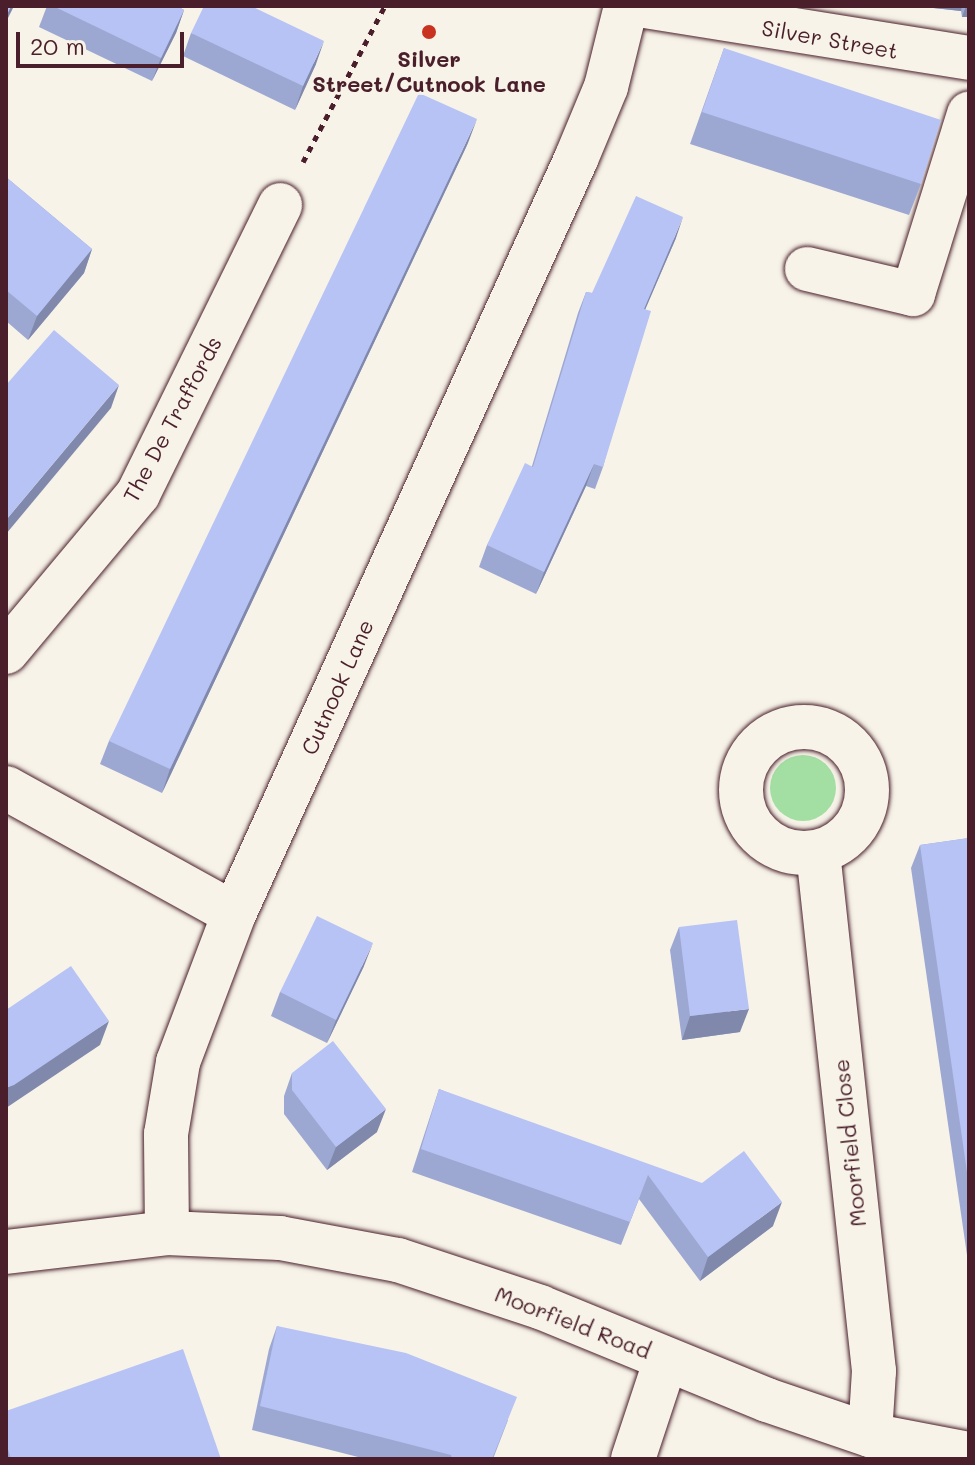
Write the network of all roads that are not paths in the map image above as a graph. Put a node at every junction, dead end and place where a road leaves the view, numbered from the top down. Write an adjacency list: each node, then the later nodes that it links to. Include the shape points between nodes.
1 (626, 6): 10 (street, Cutnook Lane, via 606,87 576,159)
2 (645, 6): 3 (street, Silver Street)
3 (969, 58)
4 (969, 114): 6 (street, via 913,294)
5 (280, 205): 7 (street, The De Traffords, via 138,494)
6 (807, 269)
7 (6, 652)
8 (6, 788): 10 (street)
9 (818, 852): 14 (street, Moorfield Close, via 874,1371)
10 (234, 914): 11 (street, Cutnook Lane, via 178,1062 166,1134)
11 (167, 1233): 12 (street); 13 (street, Moorfield Road, via 280,1238 398,1260)
12 (6, 1252)
13 (666, 1359): 14 (street, Moorfield Road); 16 (street)
14 (870, 1435): 15 (street, Moorfield Road)
15 (969, 1454)
16 (633, 1459)

